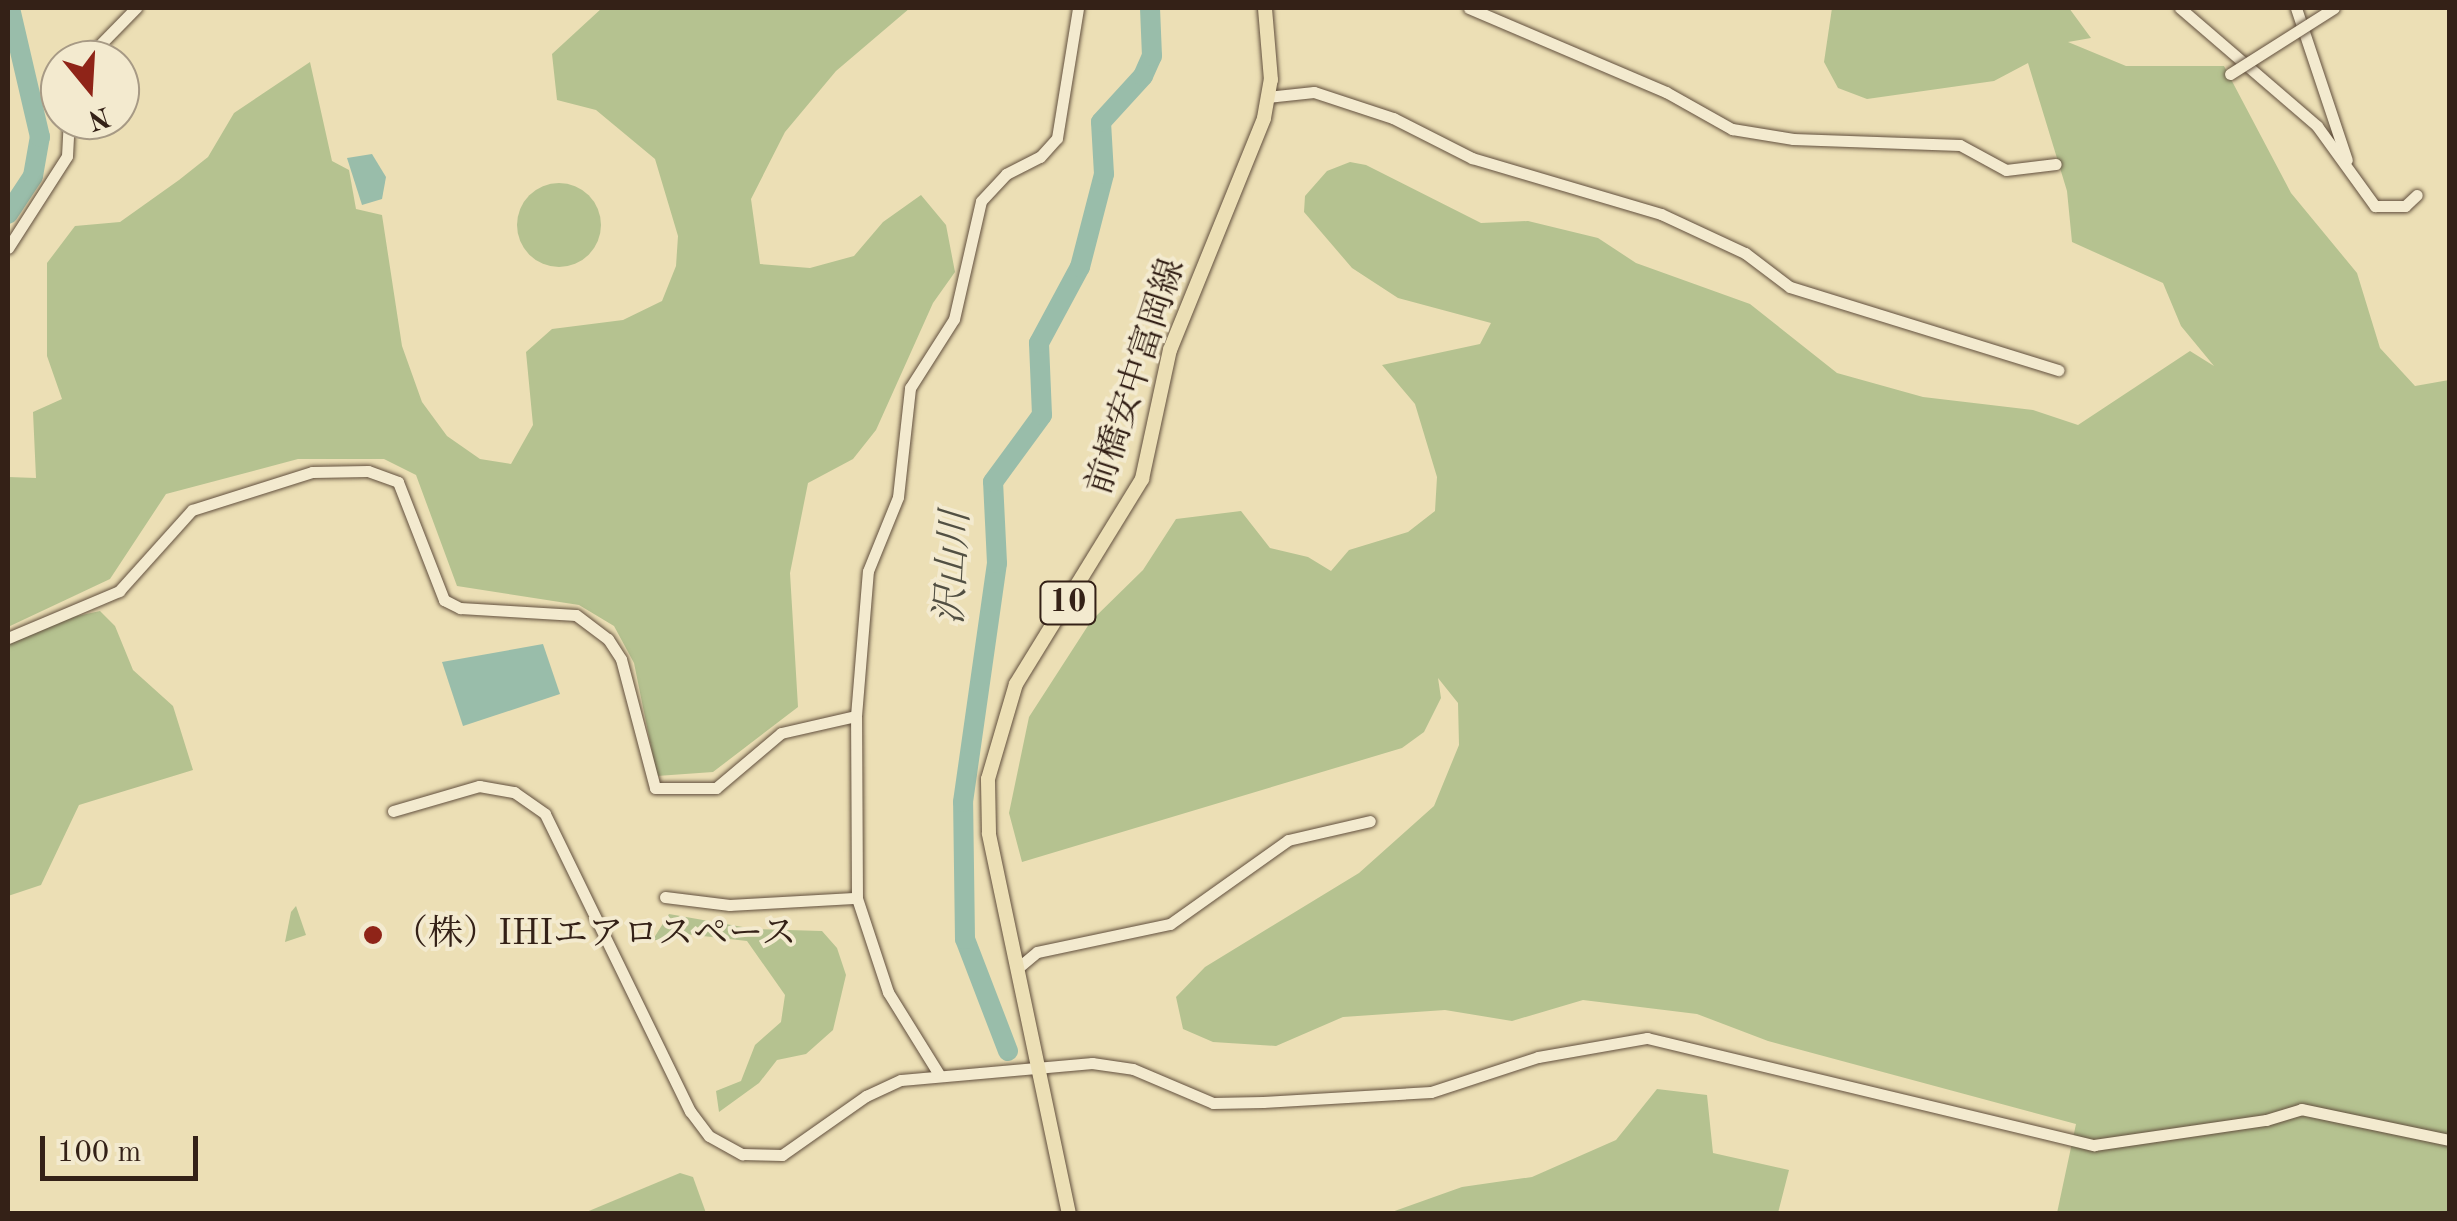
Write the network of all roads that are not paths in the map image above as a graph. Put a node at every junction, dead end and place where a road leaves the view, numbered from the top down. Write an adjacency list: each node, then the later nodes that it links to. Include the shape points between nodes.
1 (136, 8): 8 (street)
2 (1078, 8): 18 (street, via 1056,138 1040,156 1006,174 981,202 954,319 910,388 898,497 868,571)
3 (1265, 8): 10 (main road, 前橋安中富岡線 / 10)
4 (1469, 8): 12 (street, via 1666,92 1732,128 1806,140 1960,145 2006,170)
5 (2180, 8): 13 (street, via 2294,113 2317,126)
6 (2296, 8): 13 (street)
7 (2334, 8): 9 (street, bridge)
8 (105, 40)
9 (2230, 74)
10 (1268, 97): 16 (street, via 1314,92 1393,118 1472,158 1661,214 1745,253 1790,287); 23 (main road, 前橋安中富岡線 / 10, via 1170,350 1142,480 1016,684 991,762 989,833)
11 (68, 140): 15 (street, via 67,156)
12 (2056, 164)
13 (2353, 179): 14 (street, via 2375,206 2388,210)
14 (2417, 196)
15 (8, 248)
16 (2058, 370)
17 (8, 638): 18 (street, via 119,591 192,510 312,472 355,470 398,482 436,591 452,606 565,613 608,639 621,660 655,788 716,788 781,733)
18 (856, 716): 22 (street)
19 (393, 811): 25 (street, via 480,786 514,792 545,814 690,1112 719,1144 742,1154 782,1155 866,1096 902,1080)
20 (1370, 822): 23 (street, via 1288,840 1170,924 1037,952)
21 (665, 897): 22 (street, via 730,905)
22 (857, 898): 25 (street, via 888,992)
23 (1019, 967): 24 (main road, 前橋安中富岡線 / 10)
24 (1041, 1067): 25 (street); 26 (street, via 1114,1065 1190,1097 1263,1102 1431,1092 1538,1057 1648,1038 2094,1145 2248,1124 2301,1109); 27 (main road, 前橋安中富岡線 / 10)
25 (940, 1076)
26 (2450, 1140)
27 (1069, 1214)

